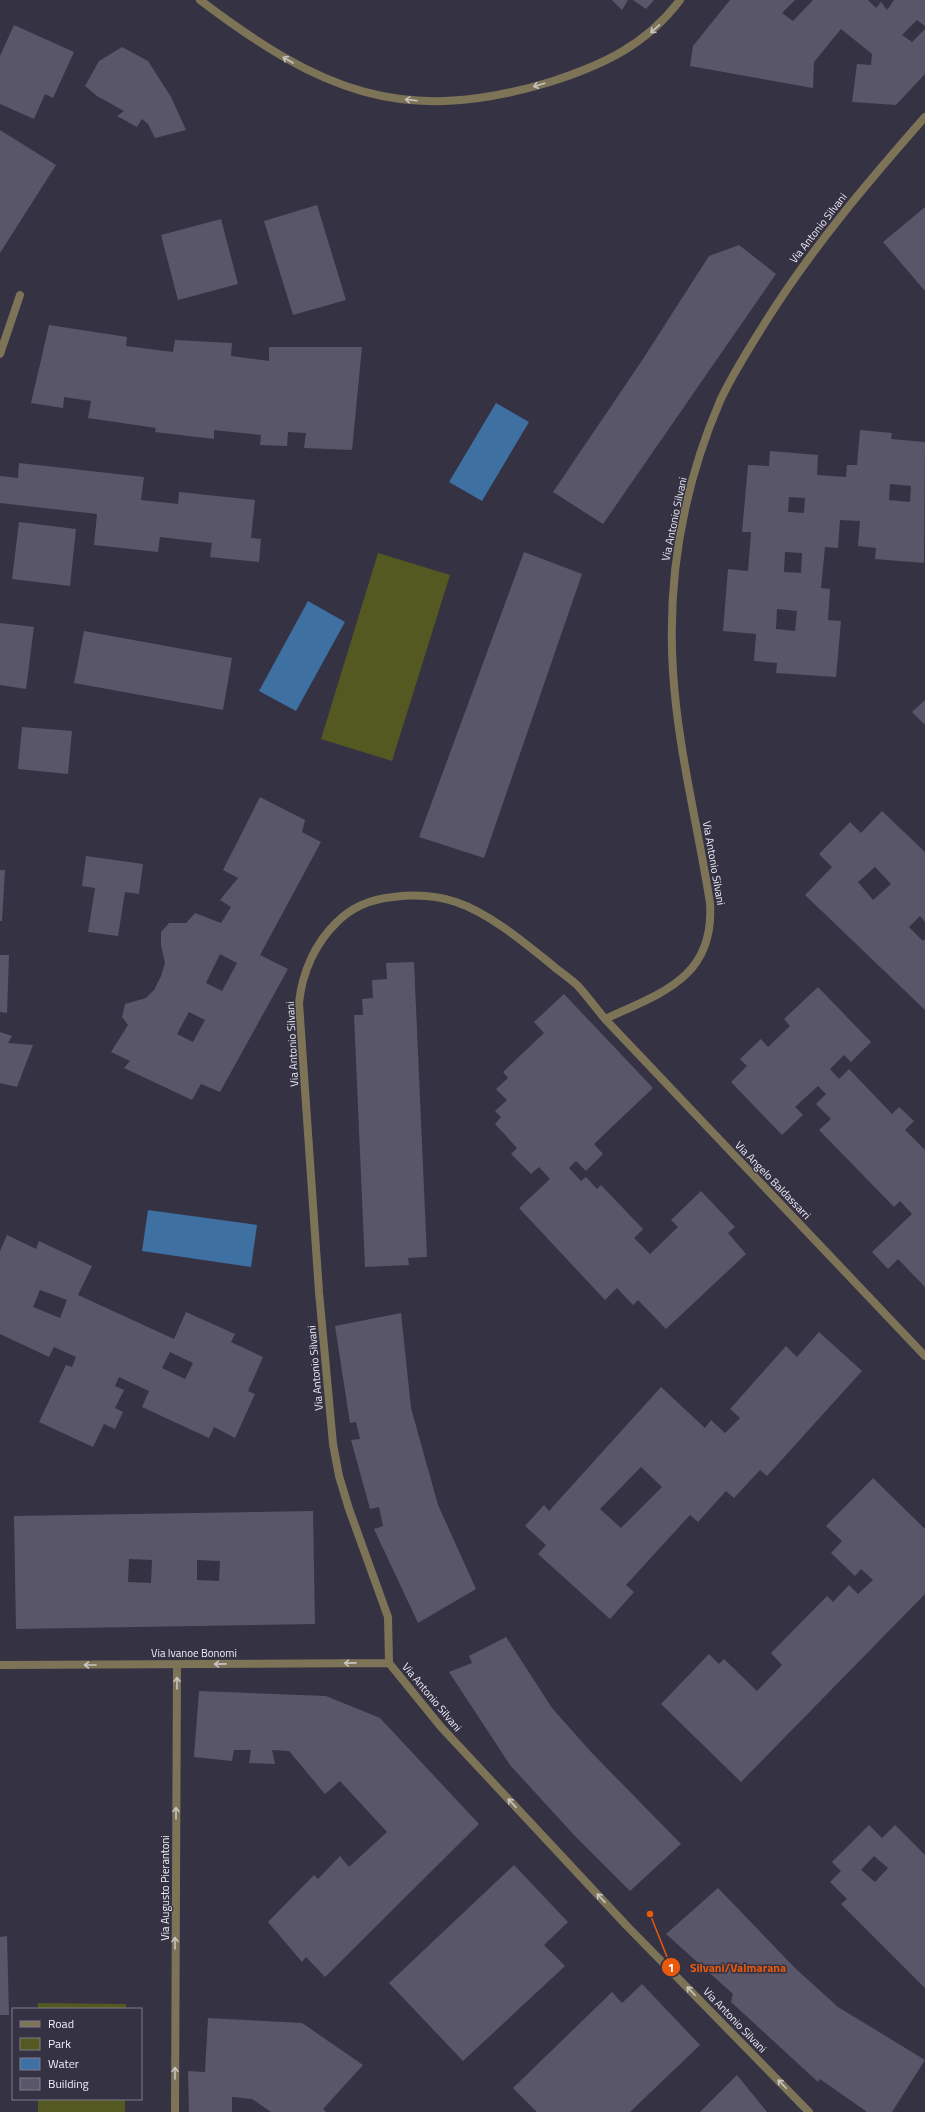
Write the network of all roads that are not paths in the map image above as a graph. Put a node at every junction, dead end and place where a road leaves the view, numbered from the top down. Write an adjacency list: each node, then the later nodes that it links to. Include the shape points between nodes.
1 (200, 0): 2 (street, one-way to 1, via 663,22 642,40 592,67 502,95 439,102 405,100 369,93 312,73 266,47)
2 (680, 0)
3 (925, 117): 6 (street, Via Antonio Silvani, via 829,230 798,271 742,359 720,400 703,444 677,544 671,630 677,718 709,892 710,926 700,958 684,977 660,993)
4 (20, 295): 5 (street)
5 (0, 354)
6 (605, 1019): 7 (street, Via Angelo Baldassarri); 8 (street, Via Antonio Silvani, via 577,986 535,951 482,914 458,902 434,896 387,898 352,909 327,933 307,968 300,993 300,1019 333,1444 349,1509 388,1617)
7 (925, 1356)
8 (389, 1663): 10 (street, Via Ivanoe Bonomi, one-way to 10); 12 (street, Via Antonio Silvani, one-way to 8, via 616,1914 441,1727)
9 (0, 1664): 10 (street, Via Ivanoe Bonomi, one-way to 9)
10 (177, 1665): 11 (street, Via Augusto Pierantoni, one-way to 10)
11 (175, 2112)
12 (810, 2112)

